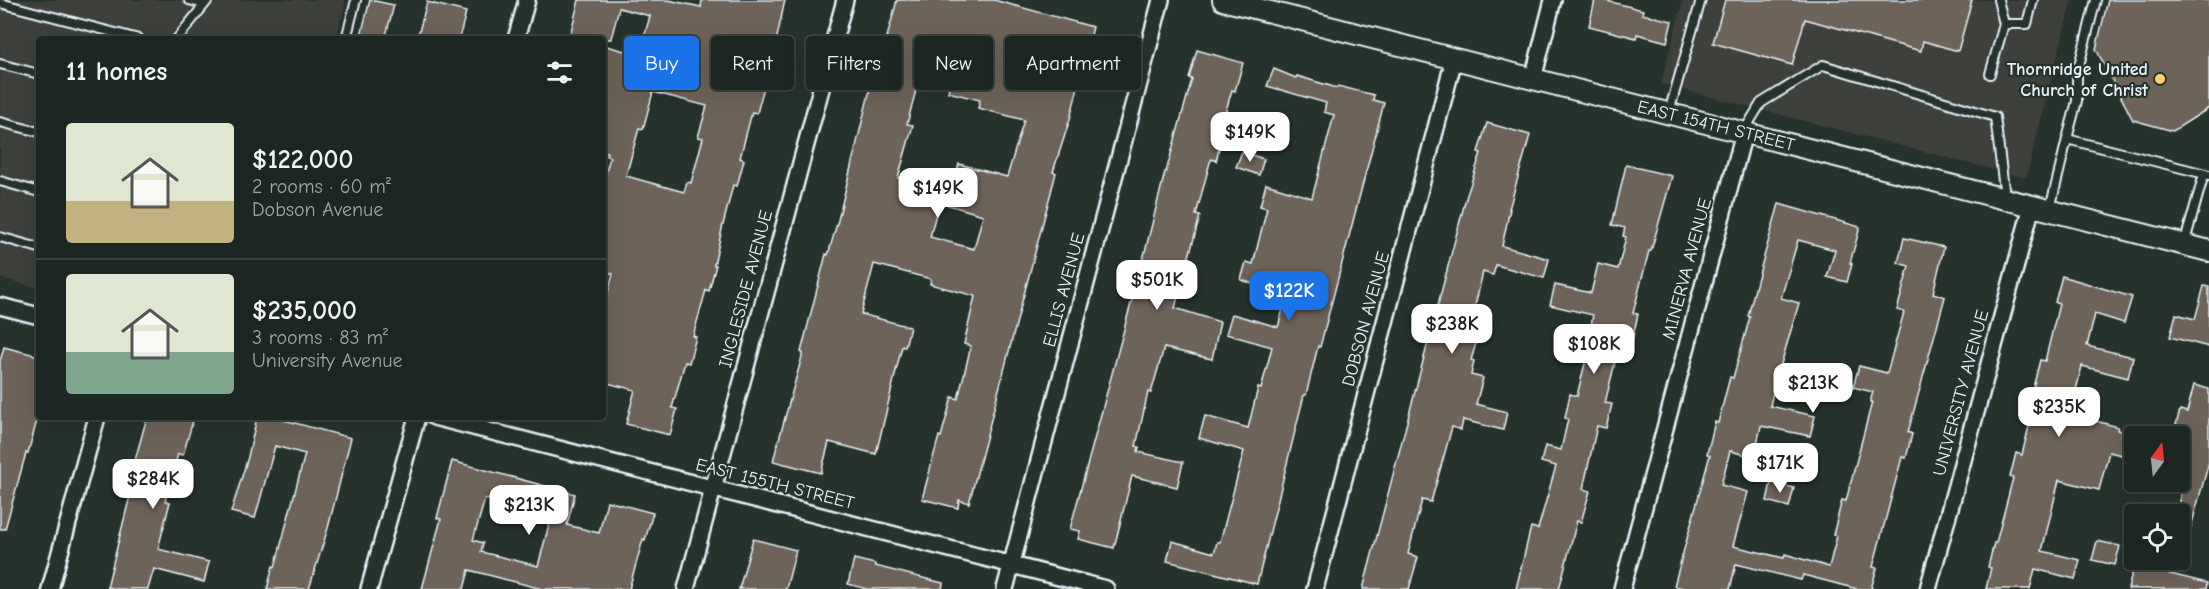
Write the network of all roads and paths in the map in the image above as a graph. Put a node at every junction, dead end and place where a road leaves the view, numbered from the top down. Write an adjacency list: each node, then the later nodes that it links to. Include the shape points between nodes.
1 (189, 0): 12 (lane)
2 (356, 0): 18 (lane)
3 (527, 0): 19 (street)
4 (845, 0): 44 (street, INGLESIDE AVENUE)
5 (1161, 0): 45 (street, ELLIS AVENUE)
6 (1223, 0): 14 (street, EAST 154TH STREET)
7 (1553, 0): 24 (street)
8 (1701, 0): 25 (lane)
9 (1998, 0): 15 (lane)
10 (2033, 0): 15 (lane, via 2026,24)
11 (2096, 0): 29 (lane, via 2077,73 2077,101)
12 (206, 2): 17 (lane)
13 (0, 3): 16 (lane)
14 (1283, 7): 20 (street, EAST 154TH STREET)
15 (2004, 24): 23 (lane)
16 (127, 36)
17 (179, 36)
18 (347, 36)
19 (517, 36)
20 (1454, 59): 24 (street, EAST 154TH STREET); 51 (street, DOBSON AVENUE)
21 (0, 64): 22 (lane)
22 (36, 73)
23 (1990, 74)
24 (1533, 79): 25 (street, EAST 154TH STREET)
25 (1668, 114): 28 (street, EAST 154TH STREET)
26 (0, 122): 27 (lane)
27 (36, 131)
28 (1744, 133): 33 (street, EAST 154TH STREET); 33 (lane, via 1761,103 1823,65 1995,117); 52 (street, MINERVA AVENUE)
29 (2067, 139): 30 (lane); 34 (lane)
30 (2207, 175): 36 (lane)
31 (0, 181): 32 (lane)
32 (36, 191)
33 (2005, 200): 34 (street, EAST 154TH STREET)
34 (2041, 208): 36 (street, EAST 154TH STREET); 53 (street, UNIVERSITY AVENUE)
35 (0, 237): 37 (lane)
36 (2184, 245): 38 (street, EAST 154TH STREET)
37 (36, 247)
38 (2209, 251)
39 (0, 306): 40 (street)
40 (36, 315)
41 (96, 420): 46 (street)
42 (416, 420): 47 (street)
43 (446, 420): 44 (street, EAST 155TH STREET)
44 (713, 488): 45 (street, EAST 155TH STREET); 48 (street, INGLESIDE AVENUE)
45 (1011, 565): 49 (street, ELLIS AVENUE); 50 (street, EAST 155TH STREET)
46 (50, 589)
47 (369, 589)
48 (686, 589)
49 (1005, 589)
50 (1106, 589)
51 (1315, 589)
52 (1622, 589)
53 (1928, 589)

